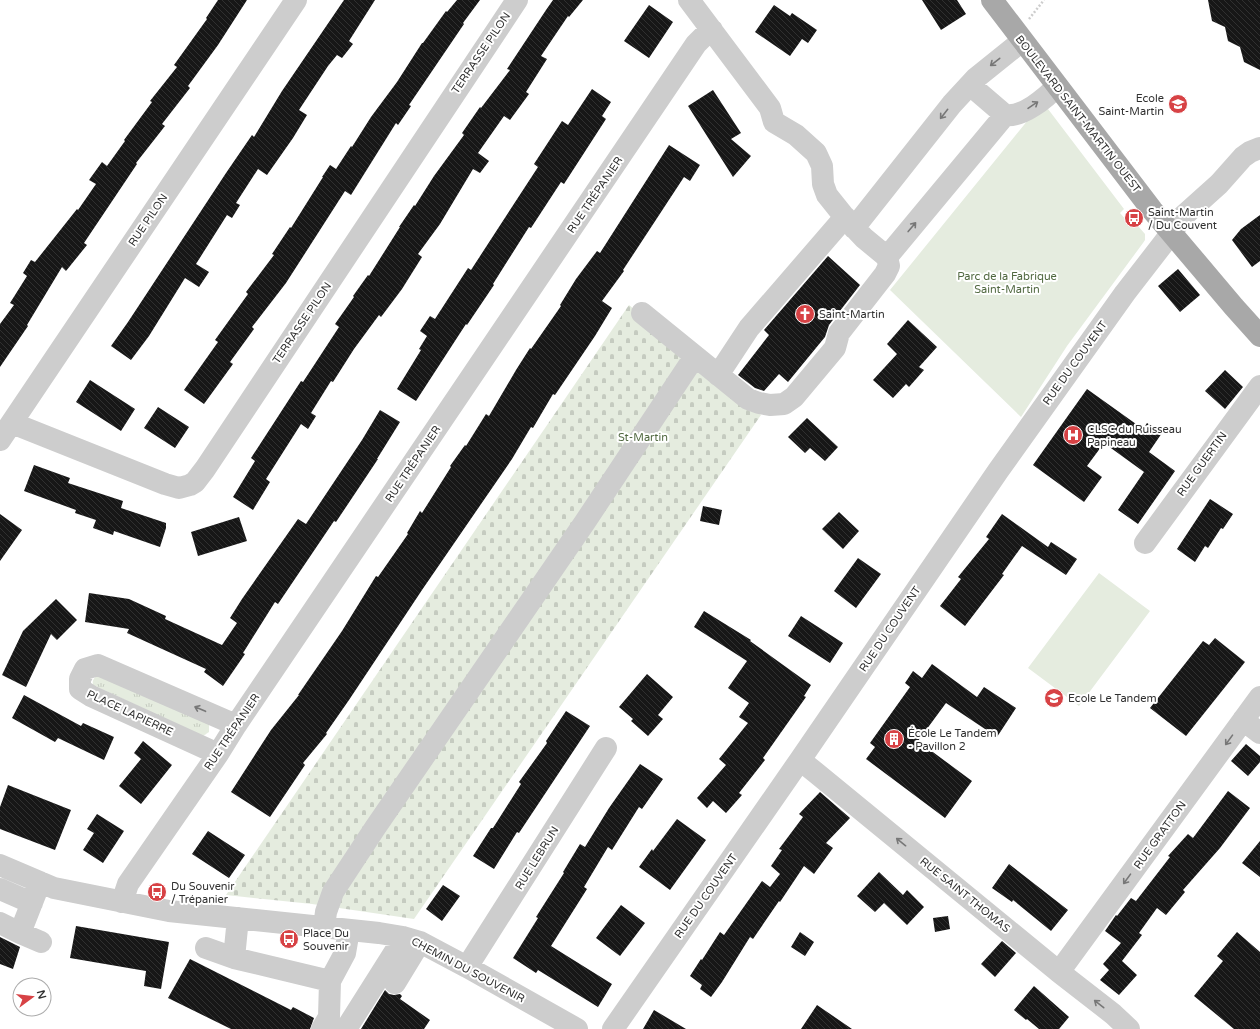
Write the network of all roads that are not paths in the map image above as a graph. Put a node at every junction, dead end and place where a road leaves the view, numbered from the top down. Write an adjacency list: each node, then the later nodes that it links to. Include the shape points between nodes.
1 (296, 0): 19 (street, RUE PILON)
2 (517, 0): 19 (street, TERRASSE PILON, via 195,482 179,488)
3 (689, 0): 5 (street)
4 (992, 0): 6 (main road, BOULEVARD SAINT-MARTIN OUEST)
5 (712, 30): 11 (street, via 770,108 774,122 796,135 816,153 822,166 824,190); 22 (street, RUE TRÉPANIER, via 696,44)
6 (1024, 32): 7 (street, one-way to 7); 8 (main road, BOULEVARD SAINT-MARTIN OUEST)
7 (970, 85): 9 (street); 11 (street, one-way to 11)
8 (1057, 86): 9 (street, one-way to 8, via 1015,115 1028,109); 12 (main road, BOULEVARD SAINT-MARTIN OUEST)
9 (1005, 115): 13 (street, one-way to 9)
10 (1260, 148): 12 (street, RUE DU COUVENT, via 1244,157 1180,219)
11 (850, 223): 13 (street); 17 (street, via 749,328)
12 (1172, 233): 15 (main road, BOULEVARD SAINT-MARTIN OUEST); 26 (street, RUE DU COUVENT, via 998,471)
13 (887, 257): 17 (street, via 889,266 885,274 839,333 835,348 790,400 784,404 759,403 748,399)
14 (642, 313): 16 (street)
15 (1260, 336)
16 (695, 356): 17 (street); 34 (street, via 333,892)
17 (718, 375)
18 (1260, 386): 20 (street, RUE GUERTIN)
19 (6, 432)
20 (1145, 543)
21 (1260, 697): 23 (street, RUE GRATTON)
22 (236, 725): 25 (street, RUE TRÉPANIER); 25 (street, PLACE LAPIERRE, one-way to 25, via 98,665 85,669 80,679 80,689 90,696)
23 (1252, 727): 42 (street, RUE GRATTON, one-way to 42)
24 (606, 748): 41 (street, RUE LEBRUN)
25 (218, 754): 30 (street, RUE TRÉPANIER, via 128,884)
26 (800, 760): 42 (street, RUE SAINT THOMAS, one-way to 26); 48 (street, RUE DU COUVENT)
27 (0, 865): 28 (street, CHEMIN DU SOUVENIR)
28 (40, 882): 30 (street, CHEMIN DU SOUVENIR, via 54,888); 31 (street)
29 (0, 889): 31 (street)
30 (122, 902): 32 (street, CHEMIN DU SOUVENIR, via 169,911)
31 (32, 903): 36 (street)
32 (238, 918): 34 (street, CHEMIN DU SOUVENIR); 40 (street)
33 (0, 923): 36 (street)
34 (324, 927): 35 (street, CHEMIN DU SOUVENIR)
35 (349, 930): 37 (street, CHEMIN DU SOUVENIR); 43 (street, via 345,953)
36 (20, 933): 38 (street)
37 (412, 940): 41 (street, CHEMIN DU SOUVENIR); 44 (street); 46 (street)
38 (41, 942)
39 (206, 948): 40 (street)
40 (234, 958): 43 (street)
41 (467, 967): 47 (street, CHEMIN DU SOUVENIR)
42 (1059, 972): 49 (street, RUE SAINT THOMAS, one-way to 42)
43 (330, 981): 45 (street, via 329,1017)
44 (395, 983)
45 (322, 1029)
46 (346, 1029)
47 (577, 1029)
48 (614, 1029)
49 (1129, 1029)

